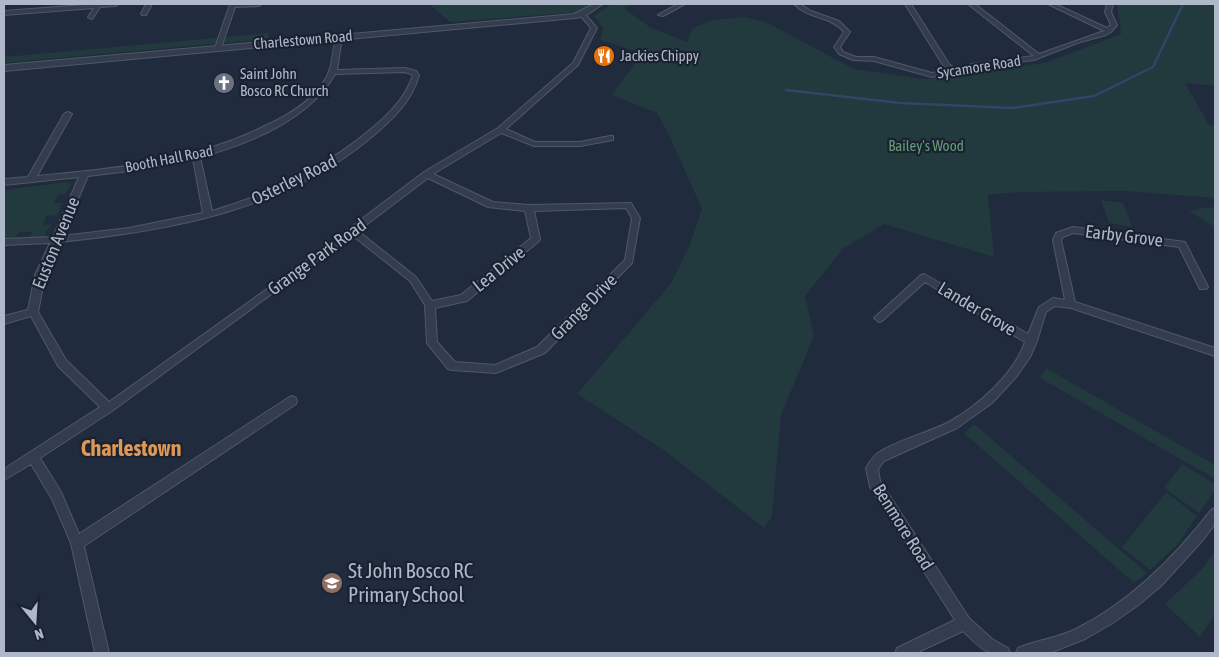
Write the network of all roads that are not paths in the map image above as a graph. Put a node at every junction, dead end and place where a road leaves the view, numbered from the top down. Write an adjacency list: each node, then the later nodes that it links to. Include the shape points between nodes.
1 (116, 4): 13 (street)
2 (149, 4): 17 (street)
3 (259, 4): 12 (street)
4 (599, 4): 18 (street, Charlestown Road)
5 (682, 4): 14 (street)
6 (797, 4): 26 (street, Sycamore Road, via 844,27 847,32 837,48 847,56 880,60 932,75)
7 (908, 4): 26 (street)
8 (971, 4): 24 (street)
9 (1052, 4): 21 (street)
10 (1110, 4): 21 (street, via 1108,12 1114,25)
11 (82, 5): 13 (street); 16 (street)
12 (233, 5): 23 (street)
13 (98, 6): 20 (street)
14 (674, 8): 15 (street); 19 (street)
15 (681, 12)
16 (4, 14)
17 (144, 14)
18 (582, 14): 22 (street, Charlestown Road); 29 (street, Grange Park Road, via 594,28 576,64)
19 (661, 15)
20 (91, 18)
21 (1109, 30): 24 (street, Sycamore Road)
22 (339, 37): 23 (street, Charlestown Road); 27 (street, Booth Hall Road)
23 (218, 48): 25 (street, Charlestown Road)
24 (1039, 57): 26 (street, Sycamore Road)
25 (4, 68)
26 (953, 71)
27 (334, 72): 31 (street, Booth Hall Road, via 317,95 289,117 232,145); 37 (street, Osterley Road, via 405,70 416,75 394,112 340,159 283,188)
28 (68, 114): 34 (street)
29 (501, 130): 30 (street, via 534,144 580,144); 33 (street, Grange Park Road)
30 (610, 138)
31 (196, 156): 32 (street, Booth Hall Road); 37 (street)
32 (84, 174): 34 (street, Booth Hall Road); 39 (street, Euston Avenue)
33 (427, 174): 36 (street, Grange Drive, via 491,205); 38 (street, Grange Park Road)
34 (31, 179): 35 (street, Booth Hall Road)
35 (4, 182)
36 (529, 208): 43 (street, Lea Drive, via 536,239 464,298); 43 (street, Grange Drive, via 628,205 636,218 629,261 541,350 496,369 452,366 432,343)
37 (208, 215): 39 (street, Osterley Road, via 150,228)
38 (352, 232): 43 (street, via 413,279); 50 (street, Grange Park Road)
39 (54, 240): 40 (street, Osterley Road); 44 (street, Euston Avenue, via 34,295)
40 (4, 242)
41 (1204, 287): 42 (street, Earby Grove, via 1182,244 1073,230 1059,235 1057,240)
42 (1071, 304): 47 (street, Benmore Road, via 1053,302 1045,307); 48 (street, Benmore Road)
43 (430, 305)
44 (34, 312): 46 (street); 50 (street, Euston Avenue, via 62,363)
45 (879, 318): 47 (street, Lander Grove, via 924,277)
46 (4, 320)
47 (1032, 341): 55 (street, Benmore Road, via 1017,368 988,400 953,425 880,457 872,468 874,482 881,494)
48 (1215, 352)
49 (292, 401): 54 (street)
50 (108, 408): 51 (street, Grange Park Road)
51 (33, 457): 52 (street, Grange Park Road); 54 (street, via 57,496)
52 (4, 475)
53 (1214, 517): 59 (street, via 1185,552 1126,607 1064,641)
54 (77, 543): 56 (street)
55 (964, 623): 57 (street); 58 (street, Benmore Road, via 987,644)
56 (102, 653)
57 (902, 653)
58 (1003, 653)
59 (1024, 653)

